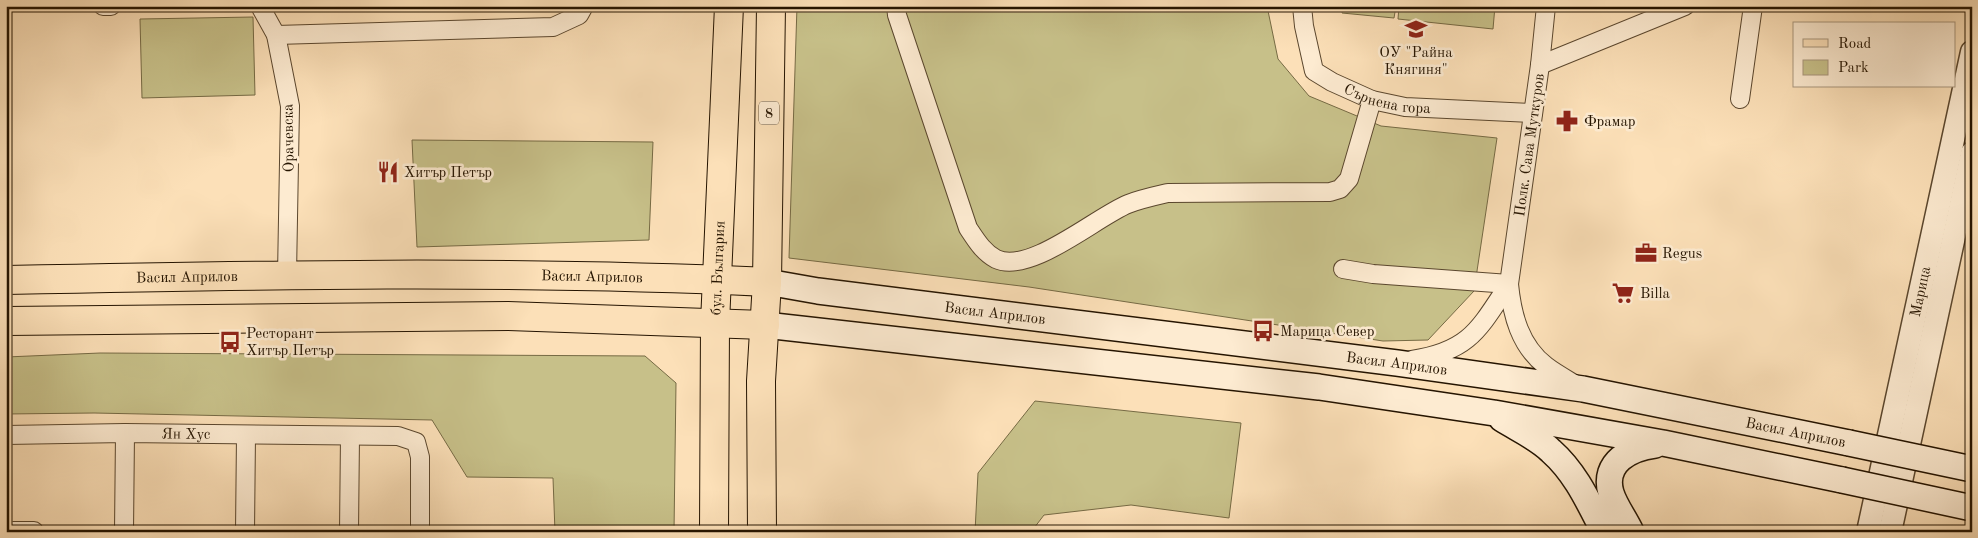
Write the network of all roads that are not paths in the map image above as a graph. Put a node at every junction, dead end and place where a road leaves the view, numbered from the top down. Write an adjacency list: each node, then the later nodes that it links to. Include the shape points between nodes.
1 (103, 6): 2 (street)
2 (111, 6)
3 (260, 6): 12 (street, Орачевска)
4 (584, 6): 12 (street, via 579,15 553,27)
5 (728, 6): 22 (main road, бул. България)
6 (772, 6): 23 (main road, 8)
7 (896, 6): 16 (street, via 968,228 981,248 998,259 1016,261 1037,256 1126,205 1154,196 1330,192 1340,189 1349,179)
8 (1302, 6): 16 (street, Сърнена гора, via 1314,71)
9 (1546, 6): 14 (street, Полк. Сава Муткуров)
10 (1686, 6): 14 (street)
11 (1754, 6): 15 (street)
12 (276, 35): 20 (street, Орачевска, via 290,106)
13 (1972, 52): 48 (street, Марица)
14 (1540, 65): 17 (street, Полк. Сава Муткуров)
15 (1740, 99)
16 (1372, 100): 17 (street, Сърнена гора, via 1405,107)
17 (1533, 113): 24 (street, Полк. Сава Муткуров)
18 (1972, 153): 49 (street, Марица)
19 (1343, 270): 24 (street)
20 (287, 276): 21 (main road, Васил Априлов); 22 (main road, Васил Априлов, via 508,275)
21 (6, 280)
22 (716, 280): 23 (main road, Васил Априлов); 26 (main road, бул. България)
23 (767, 282): 27 (main road, 8); 28 (main road, Васил Априлов)
24 (1509, 284): 28 (street, via 1464,343 1448,352); 29 (street, via 1511,304 1522,338 1546,367)
25 (6, 321): 26 (main road, via 508,316)
26 (715, 323): 27 (main road); 44 (main road, бул. България)
27 (765, 325): 30 (main road, via 1296,384); 45 (main road, 8, via 761,381)
28 (1397, 363): 29 (main road, Васил Априлов)
29 (1582, 389): 36 (main road, Васил Априлов, bridge)
30 (1494, 413): 35 (main road); 46 (main road, via 1550,449 1565,465)
31 (125, 434): 32 (street, Ян Хус); 33 (street, Ян Хус); 40 (street)
32 (6, 435)
33 (246, 435): 34 (street, Ян Хус); 41 (street)
34 (350, 436): 42 (street); 43 (street, Ян Хус, via 398,436 416,442 420,457)
35 (1663, 443): 37 (main road, bridge); 47 (main road, via 1627,452 1612,470 1611,493)
36 (1972, 469)
37 (1972, 508)
38 (6, 531): 39 (street)
39 (34, 531)
40 (124, 532)
41 (245, 532)
42 (349, 532)
43 (420, 532)
44 (714, 532)
45 (762, 532)
46 (1604, 532)
47 (1631, 532)
48 (1868, 532)
49 (1890, 532)

